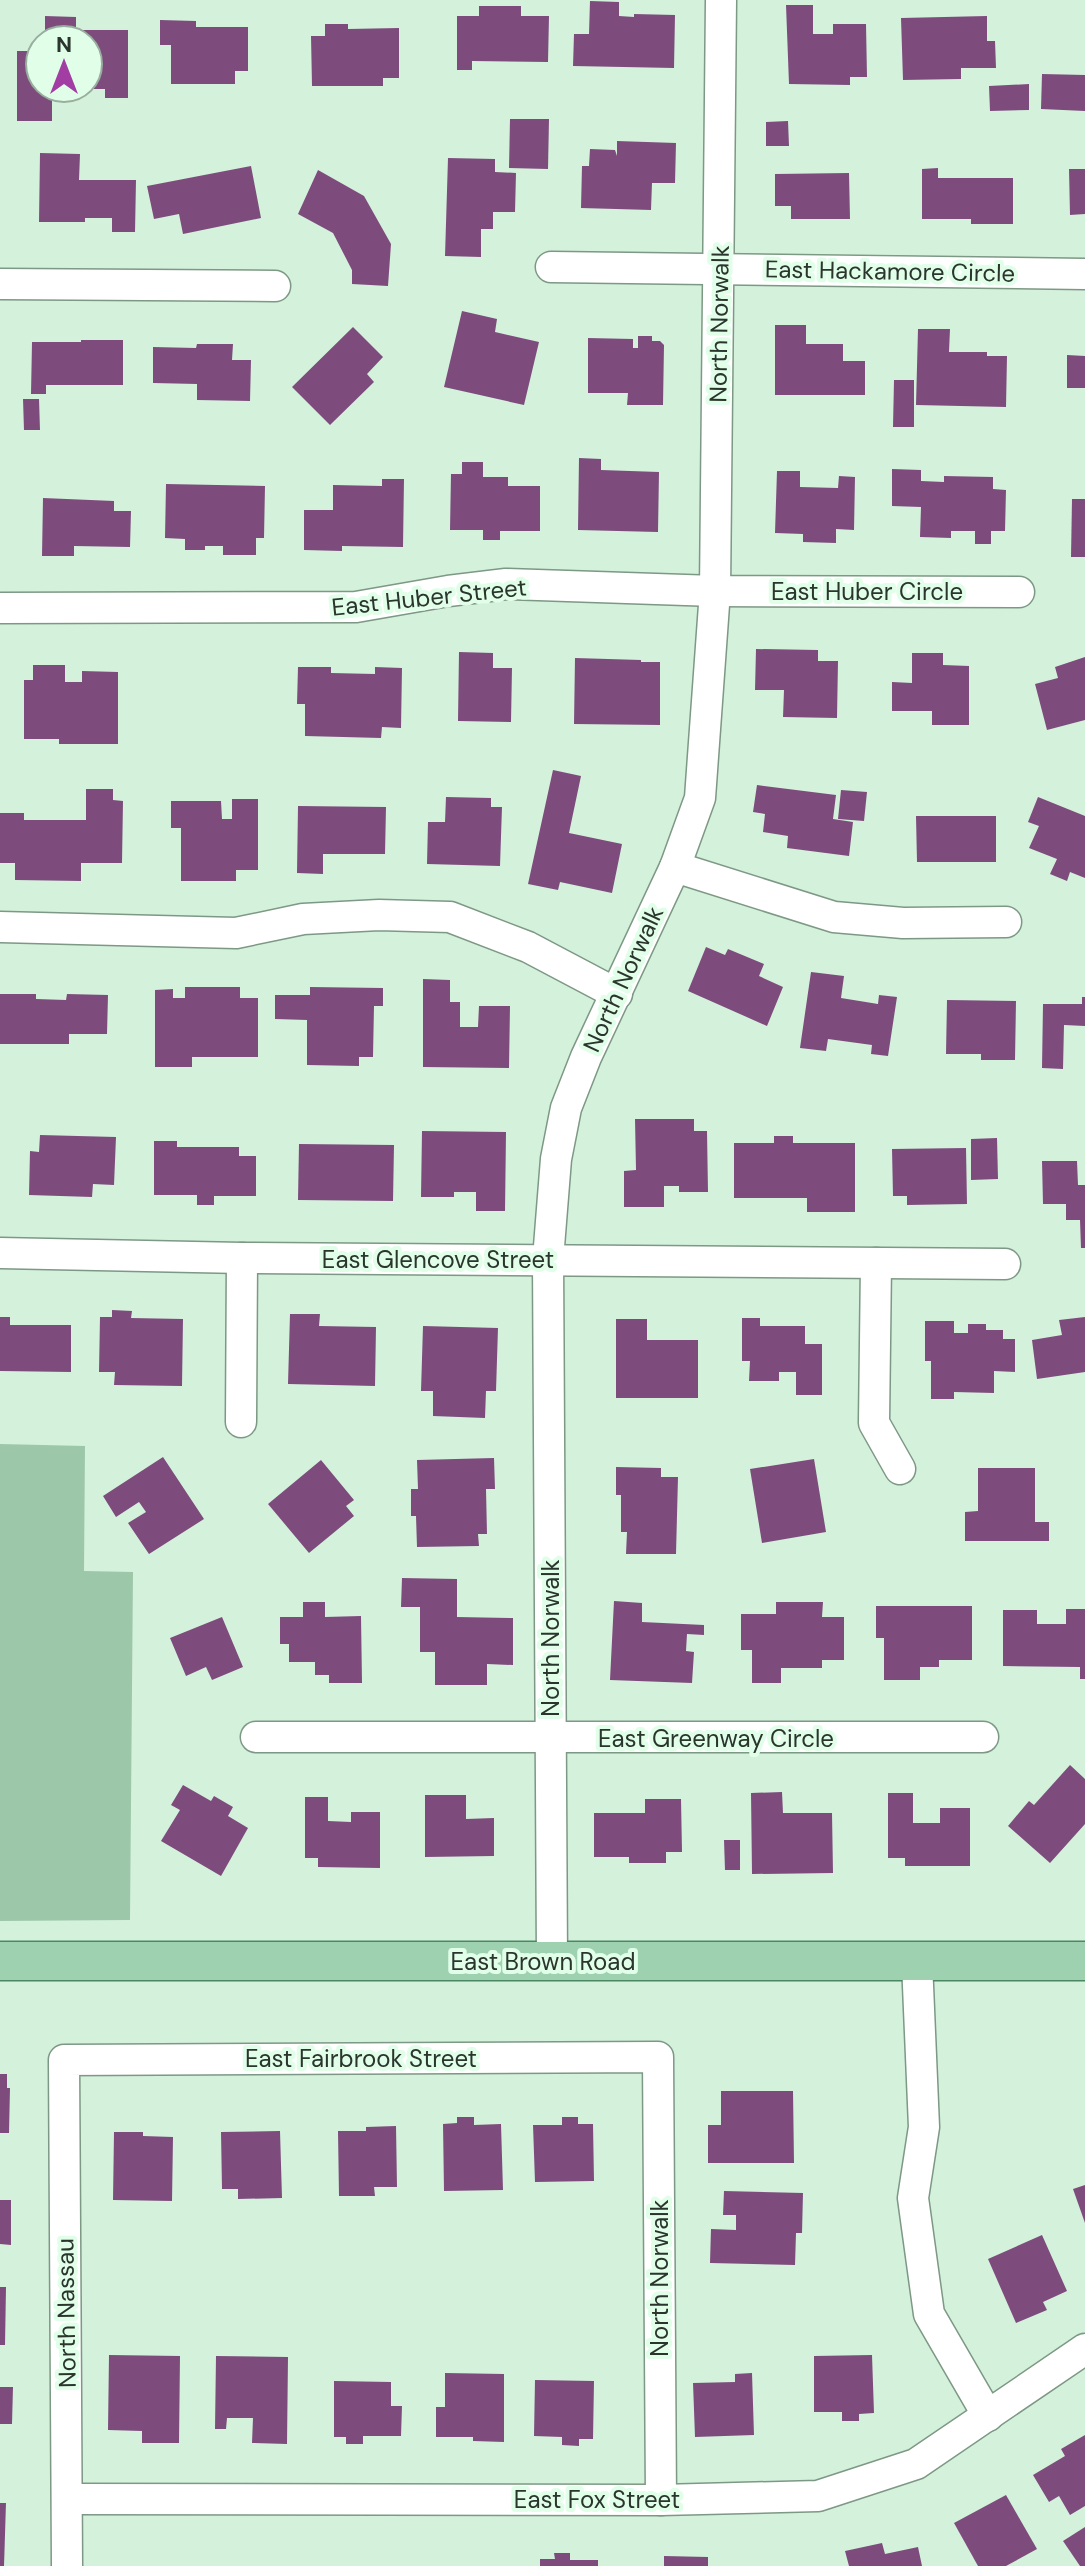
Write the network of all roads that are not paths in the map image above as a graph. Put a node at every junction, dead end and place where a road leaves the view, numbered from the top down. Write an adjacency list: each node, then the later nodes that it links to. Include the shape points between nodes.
1 (721, 0): 3 (street, North Norwalk)
2 (551, 267): 3 (street, East Hackamore Circle)
3 (720, 268): 4 (street, East Hackamore Circle); 7 (street, North Norwalk)
4 (1085, 274)
5 (0, 284): 6 (street)
6 (275, 286)
7 (715, 591): 8 (street, East Huber Circle); 9 (street, East Huber Street, via 506,584 356,607); 10 (street, North Norwalk, via 700,798)
8 (1019, 592)
9 (0, 608)
10 (675, 867): 11 (street, via 834,917); 13 (street, North Norwalk)
11 (1006, 922)
12 (0, 927): 13 (street, via 236,933 303,919 450,917 528,947)
13 (617, 994): 16 (street, North Norwalk, via 566,1108)
14 (0, 1253): 15 (street, East Glencove Street)
15 (242, 1258): 16 (street, East Glencove Street); 19 (street)
16 (548, 1259): 17 (street, East Glencove Street); 23 (street, North Norwalk)
17 (876, 1263): 18 (street, East Glencove Street); 20 (street, via 874,1423)
18 (1005, 1264)
19 (241, 1422)
20 (900, 1469)
21 (256, 1737): 23 (street, East Greenway Circle)
22 (983, 1737): 23 (street, East Greenway Circle)
23 (551, 1739): 25 (street, North Norwalk)
24 (0, 1961): 25 (main road, East Brown Road)
25 (552, 1961): 27 (main road, East Brown Road)
26 (1085, 1961): 27 (main road, East Brown Road)
27 (917, 1962): 31 (street, via 924,2127 913,2198 929,2314)
28 (658, 2057): 29 (street, East Fairbrook Street); 33 (street, North Norwalk)
29 (64, 2060): 32 (street, North Nassau)
30 (1085, 2349): 31 (street, East Fox Street)
31 (988, 2416): 33 (street, East Fox Street, via 916,2464 818,2496)
32 (68, 2499): 33 (street, East Fox Street); 34 (street, North Nassau)
33 (661, 2500)
34 (67, 2566)

